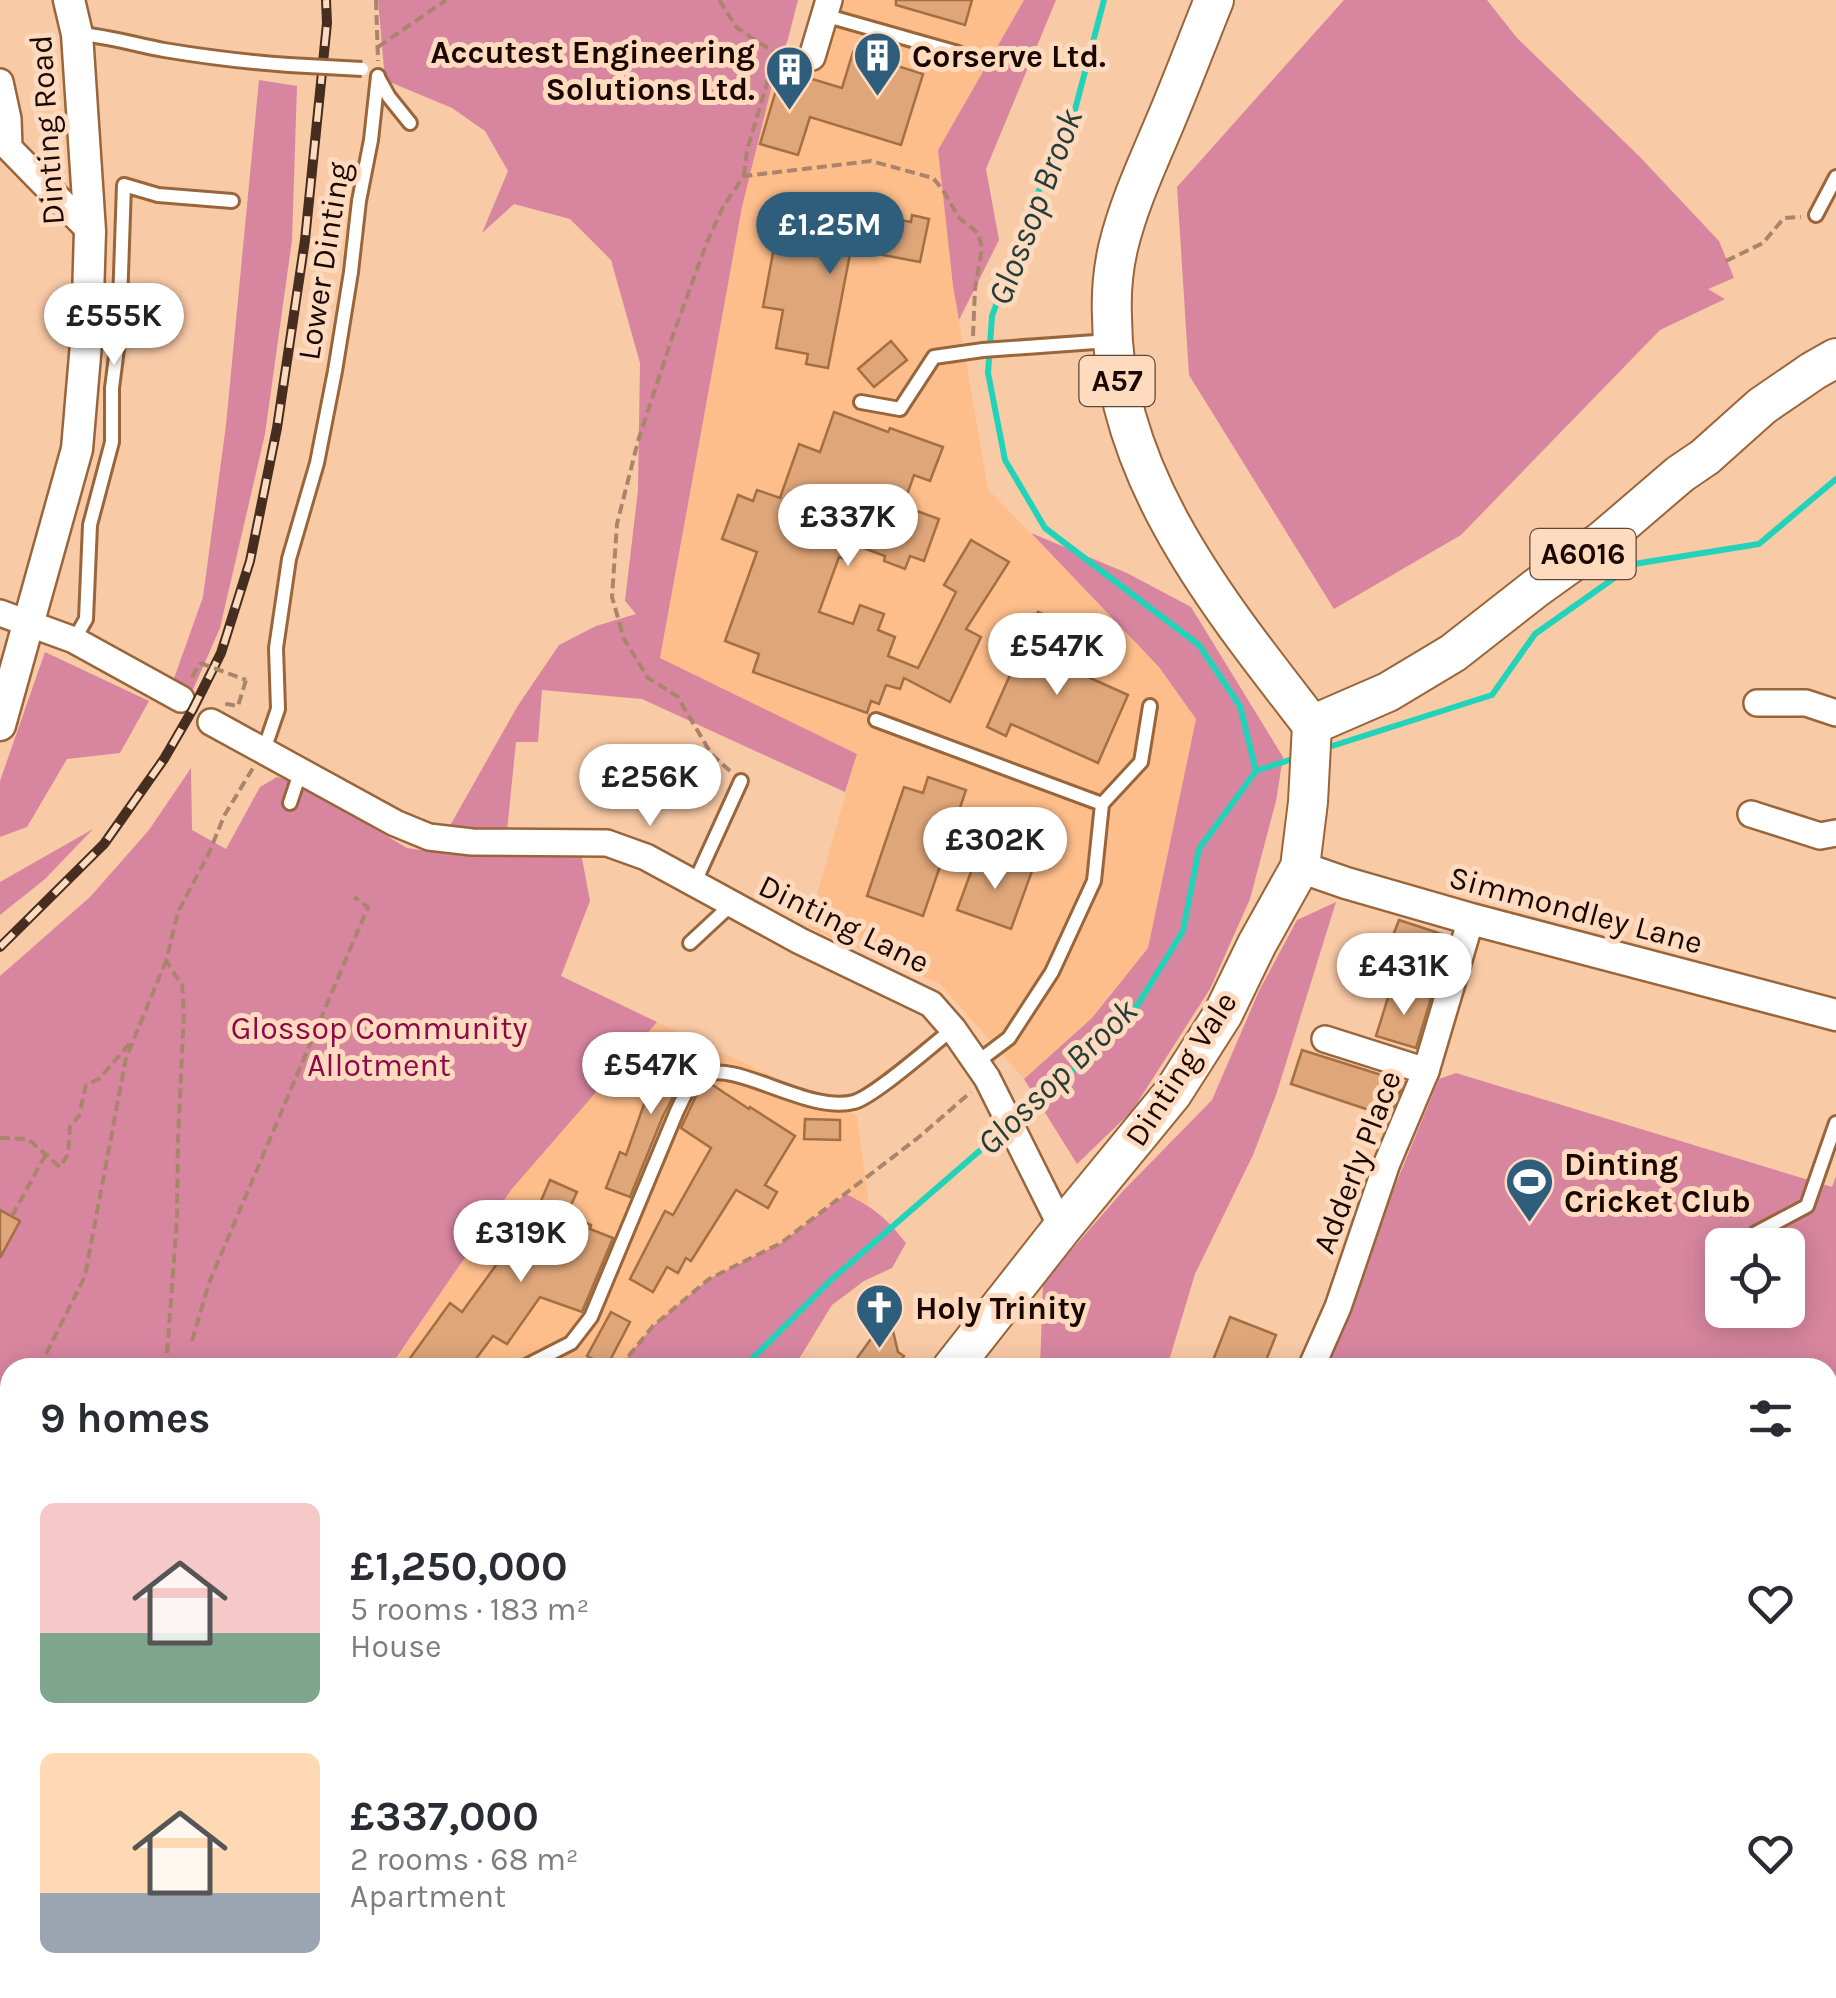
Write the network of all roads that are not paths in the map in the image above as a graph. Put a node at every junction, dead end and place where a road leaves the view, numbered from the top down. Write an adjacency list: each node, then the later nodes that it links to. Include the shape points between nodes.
1 (69, 0): 4 (street, Dinting Road)
2 (1214, 0): 14 (main road, A57, via 1132,200 1117,252)
3 (826, 7): 5 (lane); 6 (street)
4 (77, 34): 7 (lane, bridge, via 227,60); 13 (street, Dinting Road)
5 (958, 54)
6 (812, 57)
7 (378, 76): 9 (lane); 28 (lane, Lower Dinting, via 336,371 289,560 276,648 278,709)
8 (0, 82): 13 (street, via 9,148)
9 (410, 123)
10 (1836, 177): 12 (lane)
11 (232, 201): 19 (lane, via 124,185 112,442 90,525 86,619)
12 (1816, 215)
13 (90, 232): 18 (street, Dinting Road, via 77,448)
14 (1112, 341): 16 (lane, via 934,357 900,410); 27 (main road, A57, via 1126,422 1168,521)
15 (1836, 358): 27 (main road, A6016, via 1762,406 1603,540 1453,653)
16 (861, 402)
17 (0, 612): 18 (street)
18 (30, 624): 19 (street); 26 (street, Dinting Road)
19 (74, 640): 20 (street)
20 (184, 692)
21 (1758, 703): 24 (street, via 1806,703)
22 (1150, 706): 32 (lane, via 1141,762)
23 (219, 713): 28 (street, Dinting Lane)
24 (1836, 713)
25 (876, 720): 32 (lane)
26 (0, 725)
27 (1312, 726): 35 (main road, Dinting Vale)
28 (264, 750): 29 (street, Dinting Lane)
29 (300, 770): 31 (lane); 36 (street, Dinting Lane, via 430,838 607,843)
30 (741, 781): 36 (lane)
31 (290, 803)
32 (1102, 804): 44 (lane, via 1094,880 1052,972)
33 (1751, 814): 34 (street, via 1820,836)
34 (1836, 833)
35 (1300, 868): 38 (street, Simmondley Lane); 46 (main road, Dinting Vale, via 1172,1094)
36 (694, 884): 37 (street, Dinting Lane)
37 (732, 904): 39 (lane); 41 (street, Dinting Lane, via 932,1004)
38 (1471, 919): 40 (street, Simmondley Lane); 43 (street, Adderly Place)
39 (690, 943)
40 (1836, 1015)
41 (953, 1029): 44 (street, Dinting Lane); 48 (lane, via 856,1102 827,1104 729,1072 706,1074 690,1086 590,1317 571,1343)
42 (1325, 1039): 43 (street)
43 (1426, 1071): 50 (street, Adderly Place)
44 (986, 1078): 46 (street, Dinting Lane)
45 (1836, 1123): 47 (lane, via 1806,1206)
46 (1062, 1228): 49 (main road, Dinting Vale)
47 (1765, 1228)
48 (542, 1358)
49 (960, 1358)
50 (1315, 1358)

